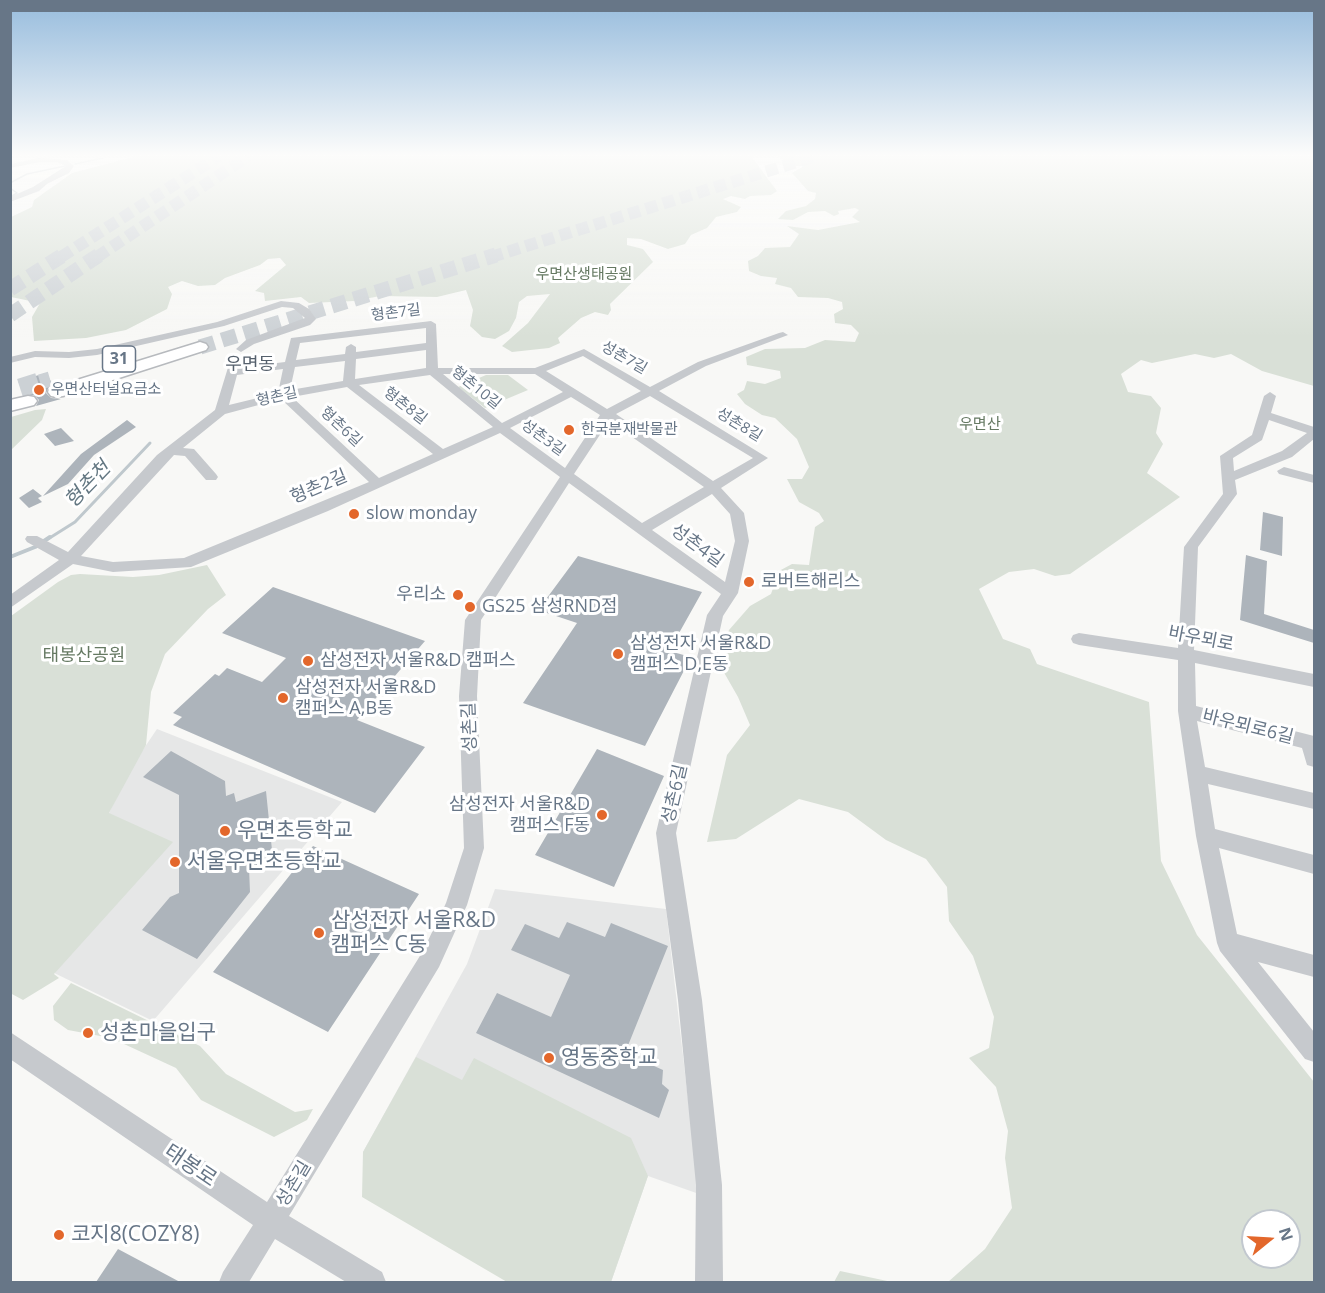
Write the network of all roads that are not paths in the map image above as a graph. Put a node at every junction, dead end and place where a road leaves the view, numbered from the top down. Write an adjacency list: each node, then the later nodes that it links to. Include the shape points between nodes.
1 (352, 334): 3 (street); 5 (street, 형촌7길, via 431,324); 7 (street, 형촌7길)
2 (783, 335): 15 (street, 성촌길, via 702,364)
3 (295, 340): 6 (street); 9 (street)
4 (194, 343): 14 (highway, 31)
5 (431, 346): 7 (street); 10 (street)
6 (241, 350): 8 (street, via 250,342 311,319 295,305 281,304 210,326 97,352 35,354); 12 (street)
7 (351, 358): 9 (street); 13 (street, 형촌7길)
8 (10, 360)
9 (289, 365): 12 (street); 18 (street)
10 (432, 371): 11 (street, 형촌길); 13 (street, 형촌길); 24 (street, 형촌10길)
11 (537, 371): 15 (street, 성촌7길, via 584,352); 16 (street)
12 (231, 372): 21 (street)
13 (349, 383): 18 (street, 형촌길); 27 (street, 형촌8길)
14 (54, 386)
15 (649, 390): 22 (street, 성촌길); 34 (street, 성촌8길, via 762,458)
16 (571, 392): 22 (street); 24 (street, 형촌2길)
17 (20, 393): 20 (highway)
18 (283, 395): 21 (street, 형촌길); 33 (street, 형촌6길)
19 (1270, 396): 23 (street)
20 (10, 406)
21 (220, 411): 26 (street, 형촌길)
22 (607, 414): 29 (street, 성촌길); 34 (street, 성촌6길)
23 (1266, 415): 25 (street); 31 (street, via 1258,437 1226,456)
24 (501, 428): 27 (street, 형촌2길); 29 (street, 성촌3길)
25 (1314, 432): 31 (street, via 1287,454)
26 (171, 451): 30 (street, via 189,452); 37 (street, 형촌길)
27 (441, 454): 33 (street, 형촌2길)
28 (1284, 471): 32 (street)
29 (565, 475): 35 (street, 성촌4길); 53 (street, 성촌길, via 473,620 468,696 474,848 456,904 431,959)
30 (211, 477)
31 (1228, 478): 41 (street, via 1230,494 1191,547)
32 (1314, 479)
33 (377, 483): 37 (street, 형촌2길, via 186,562 113,567)
34 (714, 488): 35 (street, 성촌4길); 38 (street, 성촌6길, via 737,513 742,541)
35 (641, 530): 38 (street, 성촌4길)
36 (32, 538): 37 (street, 형촌2길)
37 (70, 559): 39 (street, 형촌길)
38 (730, 593): 56 (street, 성촌6길, via 715,615 666,833 690,1000 709,1185)
39 (10, 603)
40 (1079, 639): 41 (street, 바우뫼로)
41 (1186, 655): 42 (street, 바우뫼로); 43 (street)
42 (1314, 681)
43 (1186, 711): 44 (street, 바우뫼로6길); 45 (street)
44 (1313, 748)
45 (1196, 773): 46 (street); 47 (street)
46 (1314, 801)
47 (1206, 836): 48 (street); 49 (street)
48 (1314, 864)
49 (1228, 943): 50 (street); 52 (street)
50 (1314, 966)
51 (10, 1044): 53 (street, 태봉로)
52 (1314, 1050)
53 (271, 1221): 54 (street, 성촌길); 55 (street, 태봉로)
54 (233, 1282)
55 (372, 1282)
56 (709, 1282)

